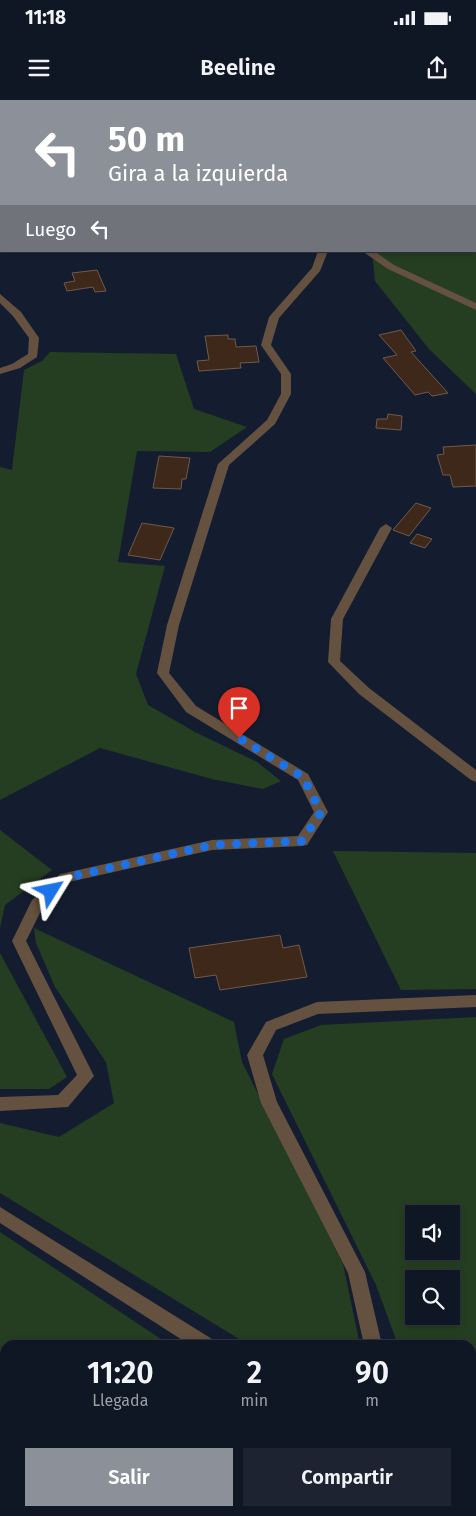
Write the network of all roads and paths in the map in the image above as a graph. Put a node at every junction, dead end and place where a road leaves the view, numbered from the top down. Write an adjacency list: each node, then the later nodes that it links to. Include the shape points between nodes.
1 (323, 252): 9 (street, via 318,269 274,317 266,345 286,374 286,394 272,422 224,464 173,626 163,672 191,709 303,777 321,812 302,841 212,845 65,878 37,904 18,941 86,1076 62,1102)
2 (368, 252): 4 (street, via 391,267)
3 (0, 297): 5 (street, via 34,338 33,355)
4 (476, 306)
5 (0, 371)
6 (386, 528): 7 (street, via 337,620 334,662 364,691)
7 (476, 777)
8 (476, 1001): 12 (street, via 317,1008 271,1026 255,1056 269,1103 356,1272)
9 (0, 1104)
10 (0, 1214): 11 (street)
11 (198, 1340)
12 (373, 1340)

